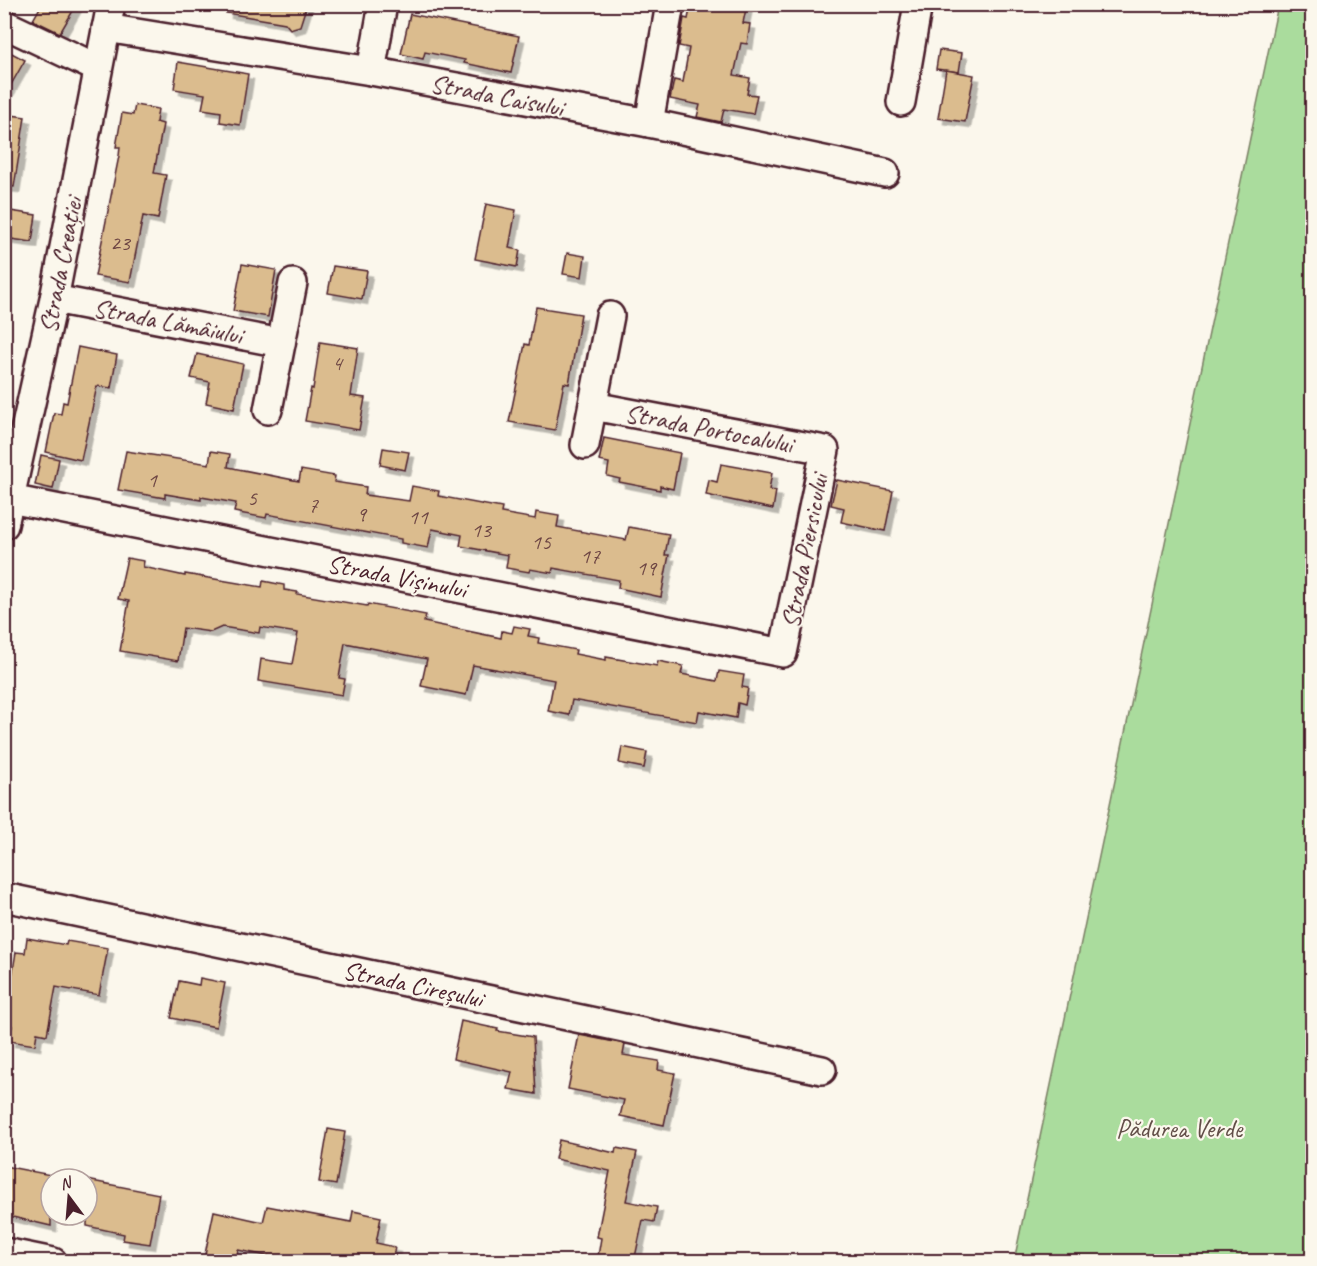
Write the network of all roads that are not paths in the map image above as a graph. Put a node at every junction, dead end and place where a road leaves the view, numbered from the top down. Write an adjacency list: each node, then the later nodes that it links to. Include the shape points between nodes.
1 (383, 4): 7 (street)
2 (670, 4): 9 (street)
3 (918, 4): 8 (street)
4 (108, 16): 6 (street, Strada Creației); 7 (street, Strada Caisului)
5 (4, 24): 6 (street)
6 (97, 68): 12 (street, Strada Creației)
7 (370, 71): 9 (street, Strada Caisului)
8 (901, 102)
9 (649, 123): 10 (street, Strada Caisului)
10 (885, 173)
11 (293, 283): 14 (street)
12 (54, 299): 14 (street, Strada Lămâiului); 19 (street, Strada Creației)
13 (610, 316): 15 (street, Strada Portocalului)
14 (281, 343): 16 (street)
15 (593, 406): 17 (street, Strada Portocalului); 18 (street, Strada Portocalului)
16 (268, 410)
17 (585, 446)
18 (825, 450): 21 (street, Strada Piersicului)
19 (10, 499): 20 (street, Strada Creației); 21 (street, Strada Vișinului)
20 (4, 525)
21 (783, 653)
22 (6, 906): 23 (street, Strada Cireșului)
23 (822, 1070)
24 (4, 1252): 25 (street)
25 (53, 1262)

